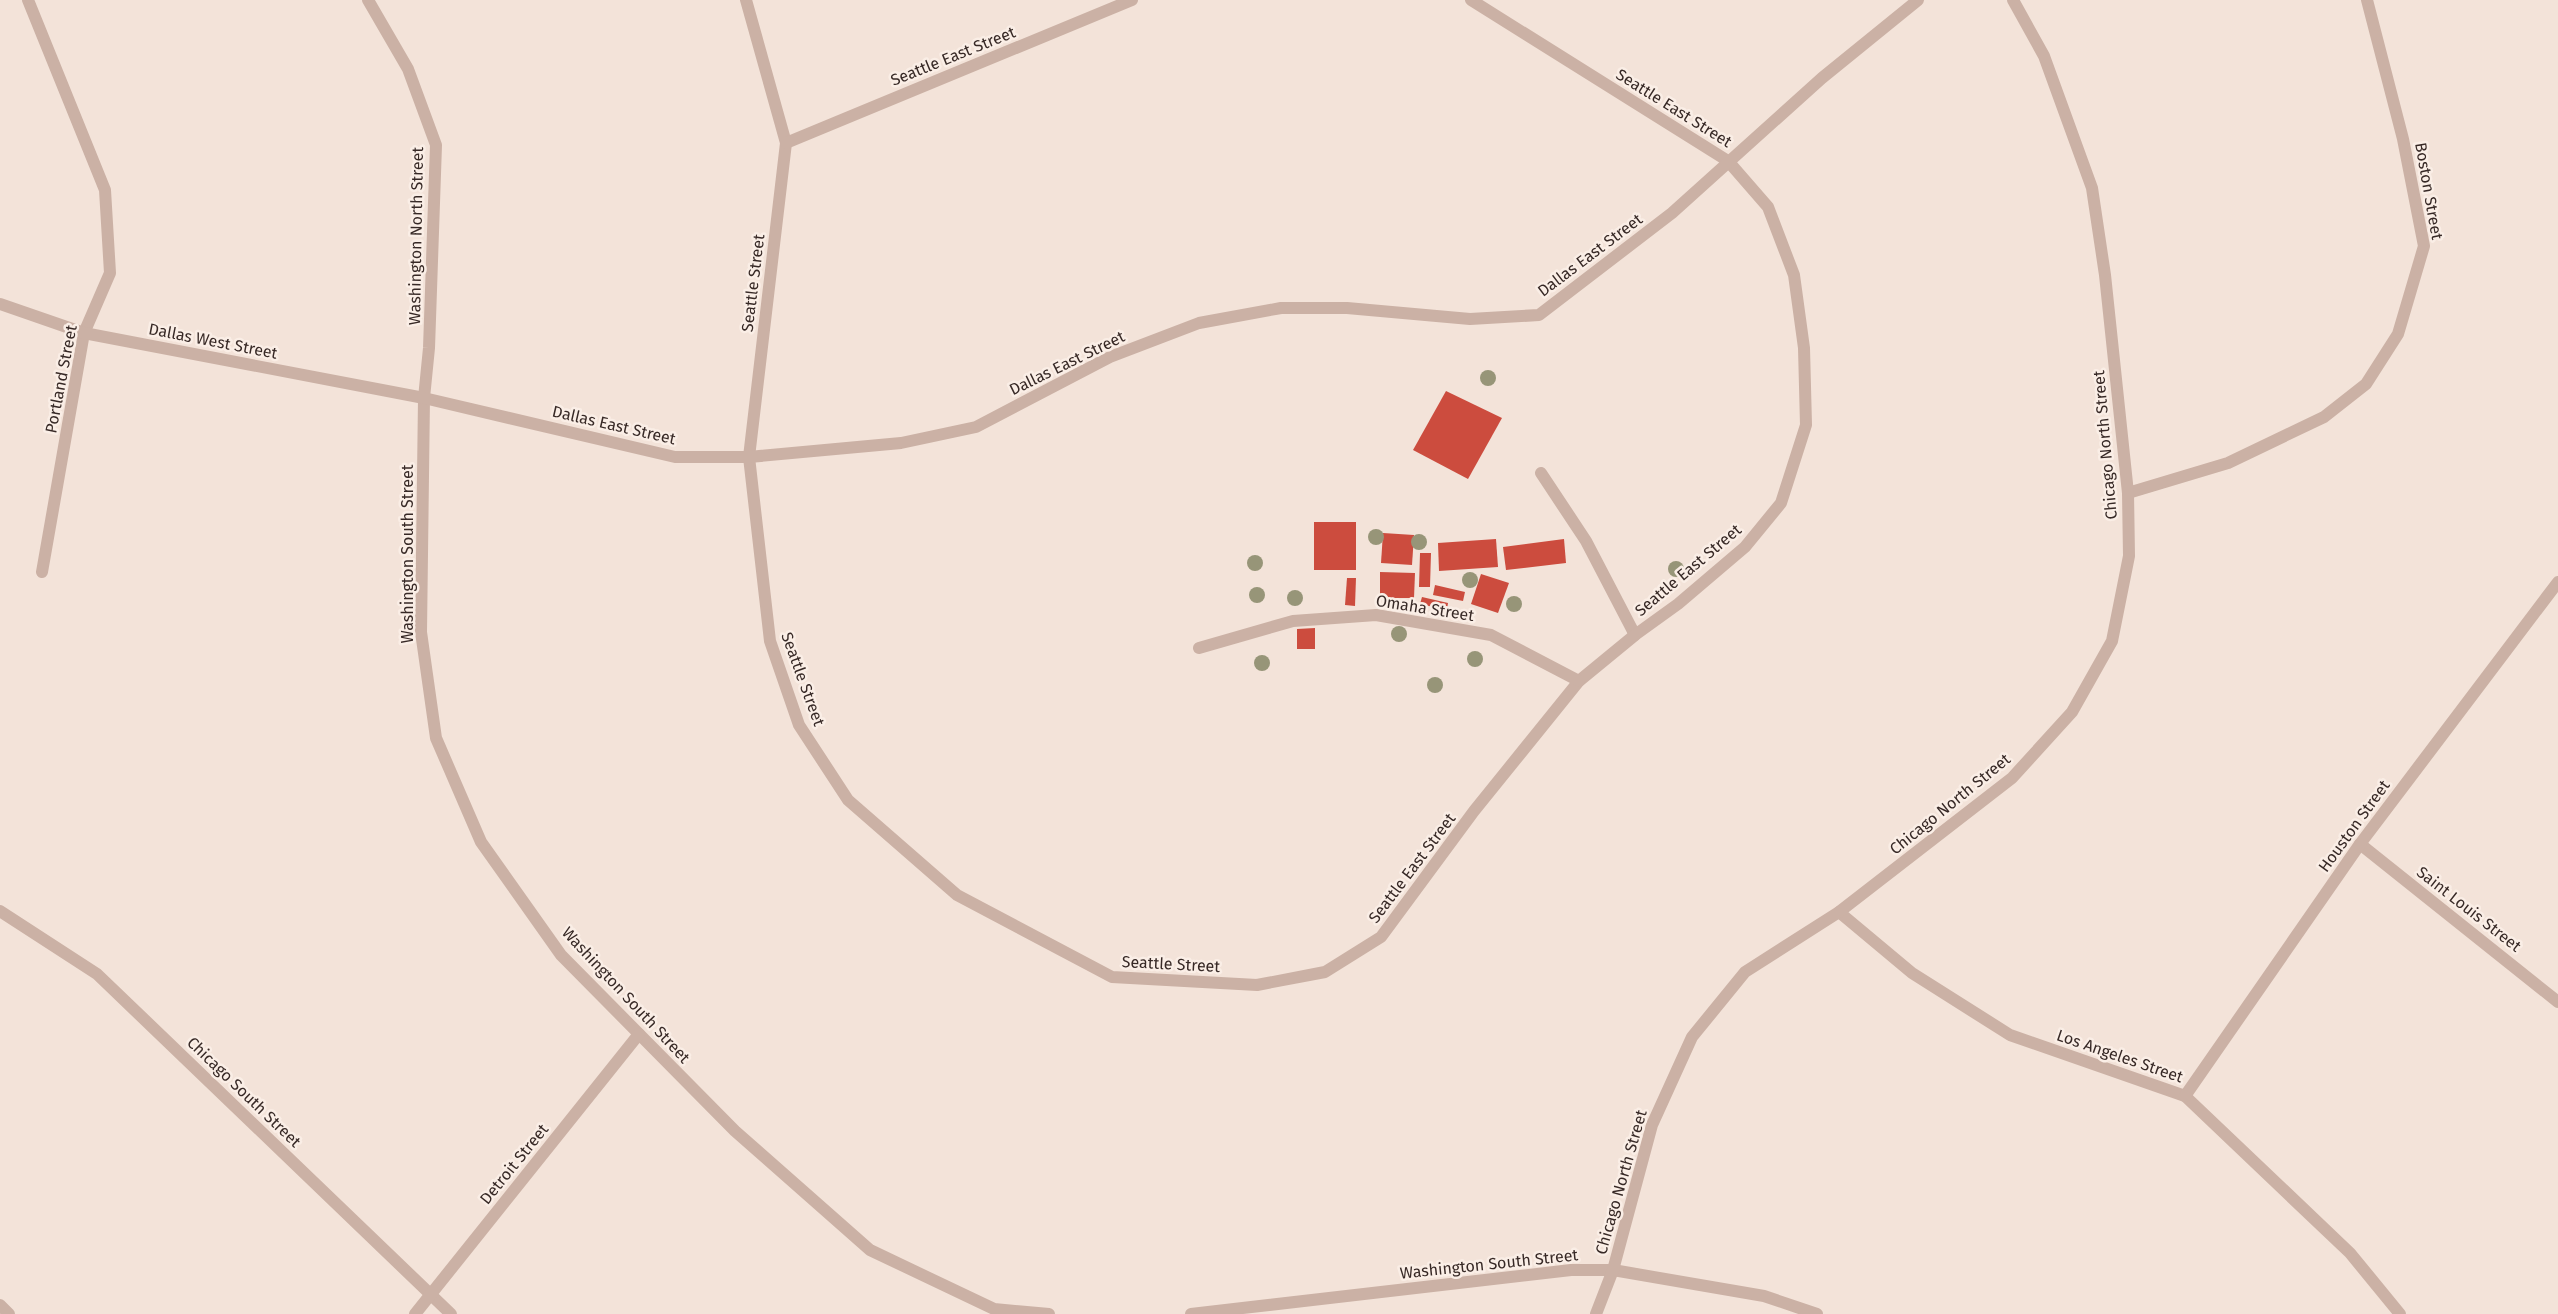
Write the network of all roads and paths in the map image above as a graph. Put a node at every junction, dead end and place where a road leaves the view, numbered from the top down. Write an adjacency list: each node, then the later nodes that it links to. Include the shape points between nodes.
1 (28, 0): 12 (street, Portland Street, via 105,190 110,273)
2 (368, 0): 13 (street, Washington North Street, via 408,69 436,145 429,348)
3 (746, 0): 9 (street, Seattle Street)
4 (1132, 0): 9 (street, Seattle East Street)
5 (1471, 0): 10 (street, Seattle East Street)
6 (1918, 0): 10 (street, Dallas East Street, via 1822,78)
7 (2013, 0): 16 (street, Chicago North Street, via 2044,56 2092,188 2105,274)
8 (2367, 0): 16 (street, Boston Street, via 2403,139 2424,246 2398,334 2366,384 2324,417 2228,463)
9 (786, 143): 14 (street, Seattle Street)
10 (1728, 161): 14 (street, Dallas East Street, via 1672,213 1539,315 1470,319 1347,308 1281,308 1199,323 1110,357 976,427 901,443); 19 (street, Seattle East Street, via 1768,207 1794,275 1804,348 1806,424 1781,503 1744,546 1678,604)
11 (0, 304): 12 (street, Dallas West Street)
12 (84, 333): 13 (street, Dallas West Street); 17 (street, Portland Street)
13 (424, 398): 14 (street, Dallas East Street, via 675,457); 27 (street, Washington South Street, via 421,632 436,738 481,842 561,955)
14 (749, 457): 25 (street, Seattle Street, via 770,641 799,725 848,800 956,895 1112,977 1257,985)
15 (1541, 473): 19 (street, via 1586,541)
16 (2128, 493): 24 (street, Chicago North Street, via 2130,556 2112,641 2072,712 2012,778)
17 (42, 572)
18 (2558, 582): 22 (street, Houston Street)
19 (1635, 635): 21 (street, Seattle East Street)
20 (1199, 648): 21 (street, Omaha Street, via 1293,620 1376,615 1491,636)
21 (1579, 681): 25 (street, Seattle East Street, via 1474,811 1381,937)
22 (2360, 844): 26 (street, Saint Louis Street); 28 (street, Houston Street)
23 (0, 911): 30 (street, Chicago South Street, via 97,974)
24 (1839, 912): 28 (street, Los Angeles Street, via 1912,973 2010,1035); 29 (street, Chicago North Street, via 1745,972 1692,1037 1652,1125)
25 (1326, 972)
26 (2558, 1002)
27 (639, 1034): 30 (street, Detroit Street); 35 (street, Washington South Street, via 735,1131 870,1250 994,1309)
28 (2185, 1096): 39 (street, Los Angeles Street, via 2350,1253)
29 (1613, 1270): 36 (street, Washington South Street, via 1571,1270); 37 (street); 38 (street, Washington South Street, via 1764,1296)
30 (430, 1295): 33 (street, Detroit Street); 34 (street, Chicago South Street)
31 (0, 1305): 32 (street)
32 (9, 1314)
33 (415, 1314)
34 (451, 1314)
35 (1049, 1314)
36 (1191, 1314)
37 (1596, 1314)
38 (1817, 1314)
39 (2400, 1314)

